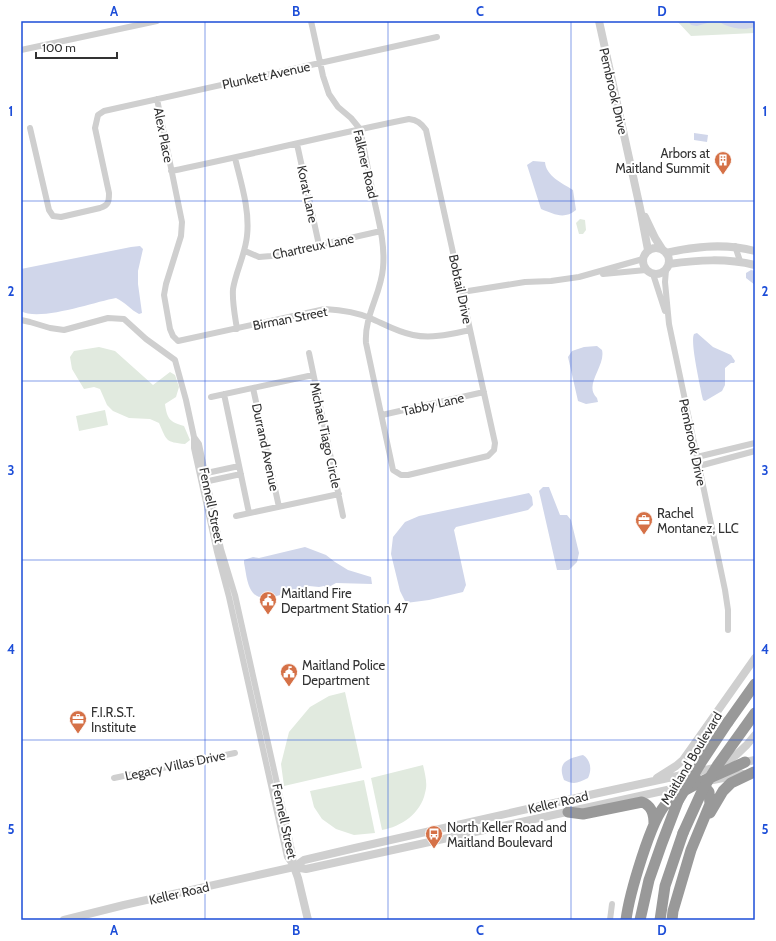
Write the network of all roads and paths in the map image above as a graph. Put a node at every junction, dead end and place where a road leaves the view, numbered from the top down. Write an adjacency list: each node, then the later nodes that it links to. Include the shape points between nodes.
1 (157, 21): 5 (street)
2 (312, 21): 6 (street, Falkner Road)
3 (599, 21): 13 (street, Pembrook Drive)
4 (436, 37): 6 (street, Plunkett Avenue)
5 (21, 50)
6 (320, 63): 7 (street, Plunkett Avenue); 9 (street, Falkner Road, via 329,94)
7 (157, 99): 8 (street, Plunkett Avenue, via 104,111 98,115 95,128 109,193 106,207 62,217 53,216 49,210); 12 (street, Alex Place)
8 (30, 128)
9 (360, 129): 10 (street, Bobtail Drive); 14 (street, Falkner Road); 27 (street, Bobtail Drive, via 409,118 422,124 426,130)
10 (296, 144): 11 (street, Bobtail Drive); 15 (street, Korat Lane)
11 (235, 158): 12 (street, Bobtail Drive); 18 (street, via 248,221)
12 (171, 171): 31 (street, Birman Street, via 182,222 181,236 164,295 170,329 178,341)
13 (640, 208): 17 (street, Pembrook Drive); 19 (street, Pembrook Drive)
14 (381, 231): 15 (street, Chartreux Lane); 28 (street, Falkner Road, via 383,269)
15 (319, 245): 18 (street, Chartreux Lane, via 259,257)
16 (738, 247): 19 (street, via 709,246); 20 (street); 22 (street)
17 (648, 250): 19 (street, via 657,248); 21 (street)
18 (245, 251): 31 (street, via 233,291)
19 (664, 251): 24 (street, via 669,259)
20 (755, 251)
21 (643, 259): 25 (street); 26 (street)
22 (740, 262): 23 (street); 24 (street, via 694,261)
23 (755, 265)
24 (667, 267): 25 (street, via 662,273); 30 (street, Pembrook Drive, via 665,282)
25 (650, 272): 26 (street); 30 (street, Pembrook Drive)
26 (591, 275): 27 (street)
27 (462, 292): 32 (street, Bobtail Drive)
28 (368, 317): 31 (street, Birman Street, via 325,309); 32 (street, Birman Street, via 412,335 441,336); 39 (street, Bobtail Drive, via 366,343)
29 (21, 320): 46 (street, Fennell Street, via 64,330 108,318 124,319 175,360)
30 (669, 324): 42 (street, Pembrook Drive)
31 (237, 329)
32 (470, 330): 36 (street, Bobtail Drive)
33 (309, 353): 34 (street)
34 (314, 375): 35 (street, Michael Tiago Circle); 50 (street, Michael Tiago Circle)
35 (253, 388): 37 (street, Michael Tiago Circle); 51 (street, Durrand Avenue)
36 (484, 392): 39 (street, Tabby Lane); 39 (street, Bobtail Drive, via 495,443 494,450 488,456 408,475 401,475 393,470)
37 (224, 394): 38 (street, Michael Tiago Circle); 43 (street)
38 (211, 397)
39 (382, 415)
40 (755, 443): 42 (street)
41 (755, 451): 44 (street)
42 (697, 457): 44 (street, Pembrook Drive)
43 (239, 466): 45 (street); 47 (street)
44 (699, 466): 55 (street, Pembrook Drive, via 725,590)
45 (225, 470): 46 (street); 48 (street)
46 (202, 474): 49 (street, Fennell Street)
47 (241, 474): 48 (street); 52 (street)
48 (226, 478): 49 (street)
49 (204, 482): 76 (street, Fennell Street, via 217,552 232,596)
50 (338, 494): 51 (street, Michael Tiago Circle); 54 (street)
51 (279, 507): 52 (street, Michael Tiago Circle)
52 (249, 513): 53 (street, Michael Tiago Circle)
53 (236, 516)
54 (343, 516)
55 (728, 630)
56 (755, 658): 59 (street)
57 (755, 684): 82 (highway, Maitland Boulevard, bridge, via 678,801 649,880)
58 (755, 713): 83 (highway, Maitland Boulevard, bridge, via 703,789 683,833 665,886)
59 (710, 721): 66 (street, via 697,753); 67 (street, via 683,760)
60 (755, 735): 63 (street, via 739,754)
61 (236, 753): 65 (street, Legacy Villas Drive)
62 (750, 761): 63 (street, Keller Road); 66 (highway)
63 (719, 767): 66 (street, Keller Road)
64 (754, 772): 66 (street, Keller Road); 72 (highway, via 731,783)
65 (114, 778)
66 (701, 778): 67 (street, Keller Road); 70 (street, Keller Road); 72 (highway, via 710,797); 73 (highway, via 666,804)
67 (652, 781): 68 (street, Keller Road)
68 (556, 802): 69 (street, Keller Road); 71 (street)
69 (548, 804): 71 (street); 74 (street, Keller Road)
70 (568, 812): 71 (street, Keller Road); 73 (highway, via 584,814 642,802 653,812)
71 (554, 815): 75 (street, Keller Road)
72 (704, 822): 84 (highway, via 691,850)
73 (654, 824): 81 (highway)
74 (446, 827): 75 (street); 76 (street, Keller Road, via 304,860)
75 (449, 838): 76 (street, Keller Road, via 306,869)
76 (294, 867): 78 (street, Keller Road); 79 (street)
77 (612, 904): 80 (street)
78 (64, 920)
79 (308, 920)
80 (610, 920)
81 (626, 920)
82 (640, 920)
83 (660, 920)
84 (672, 920)

